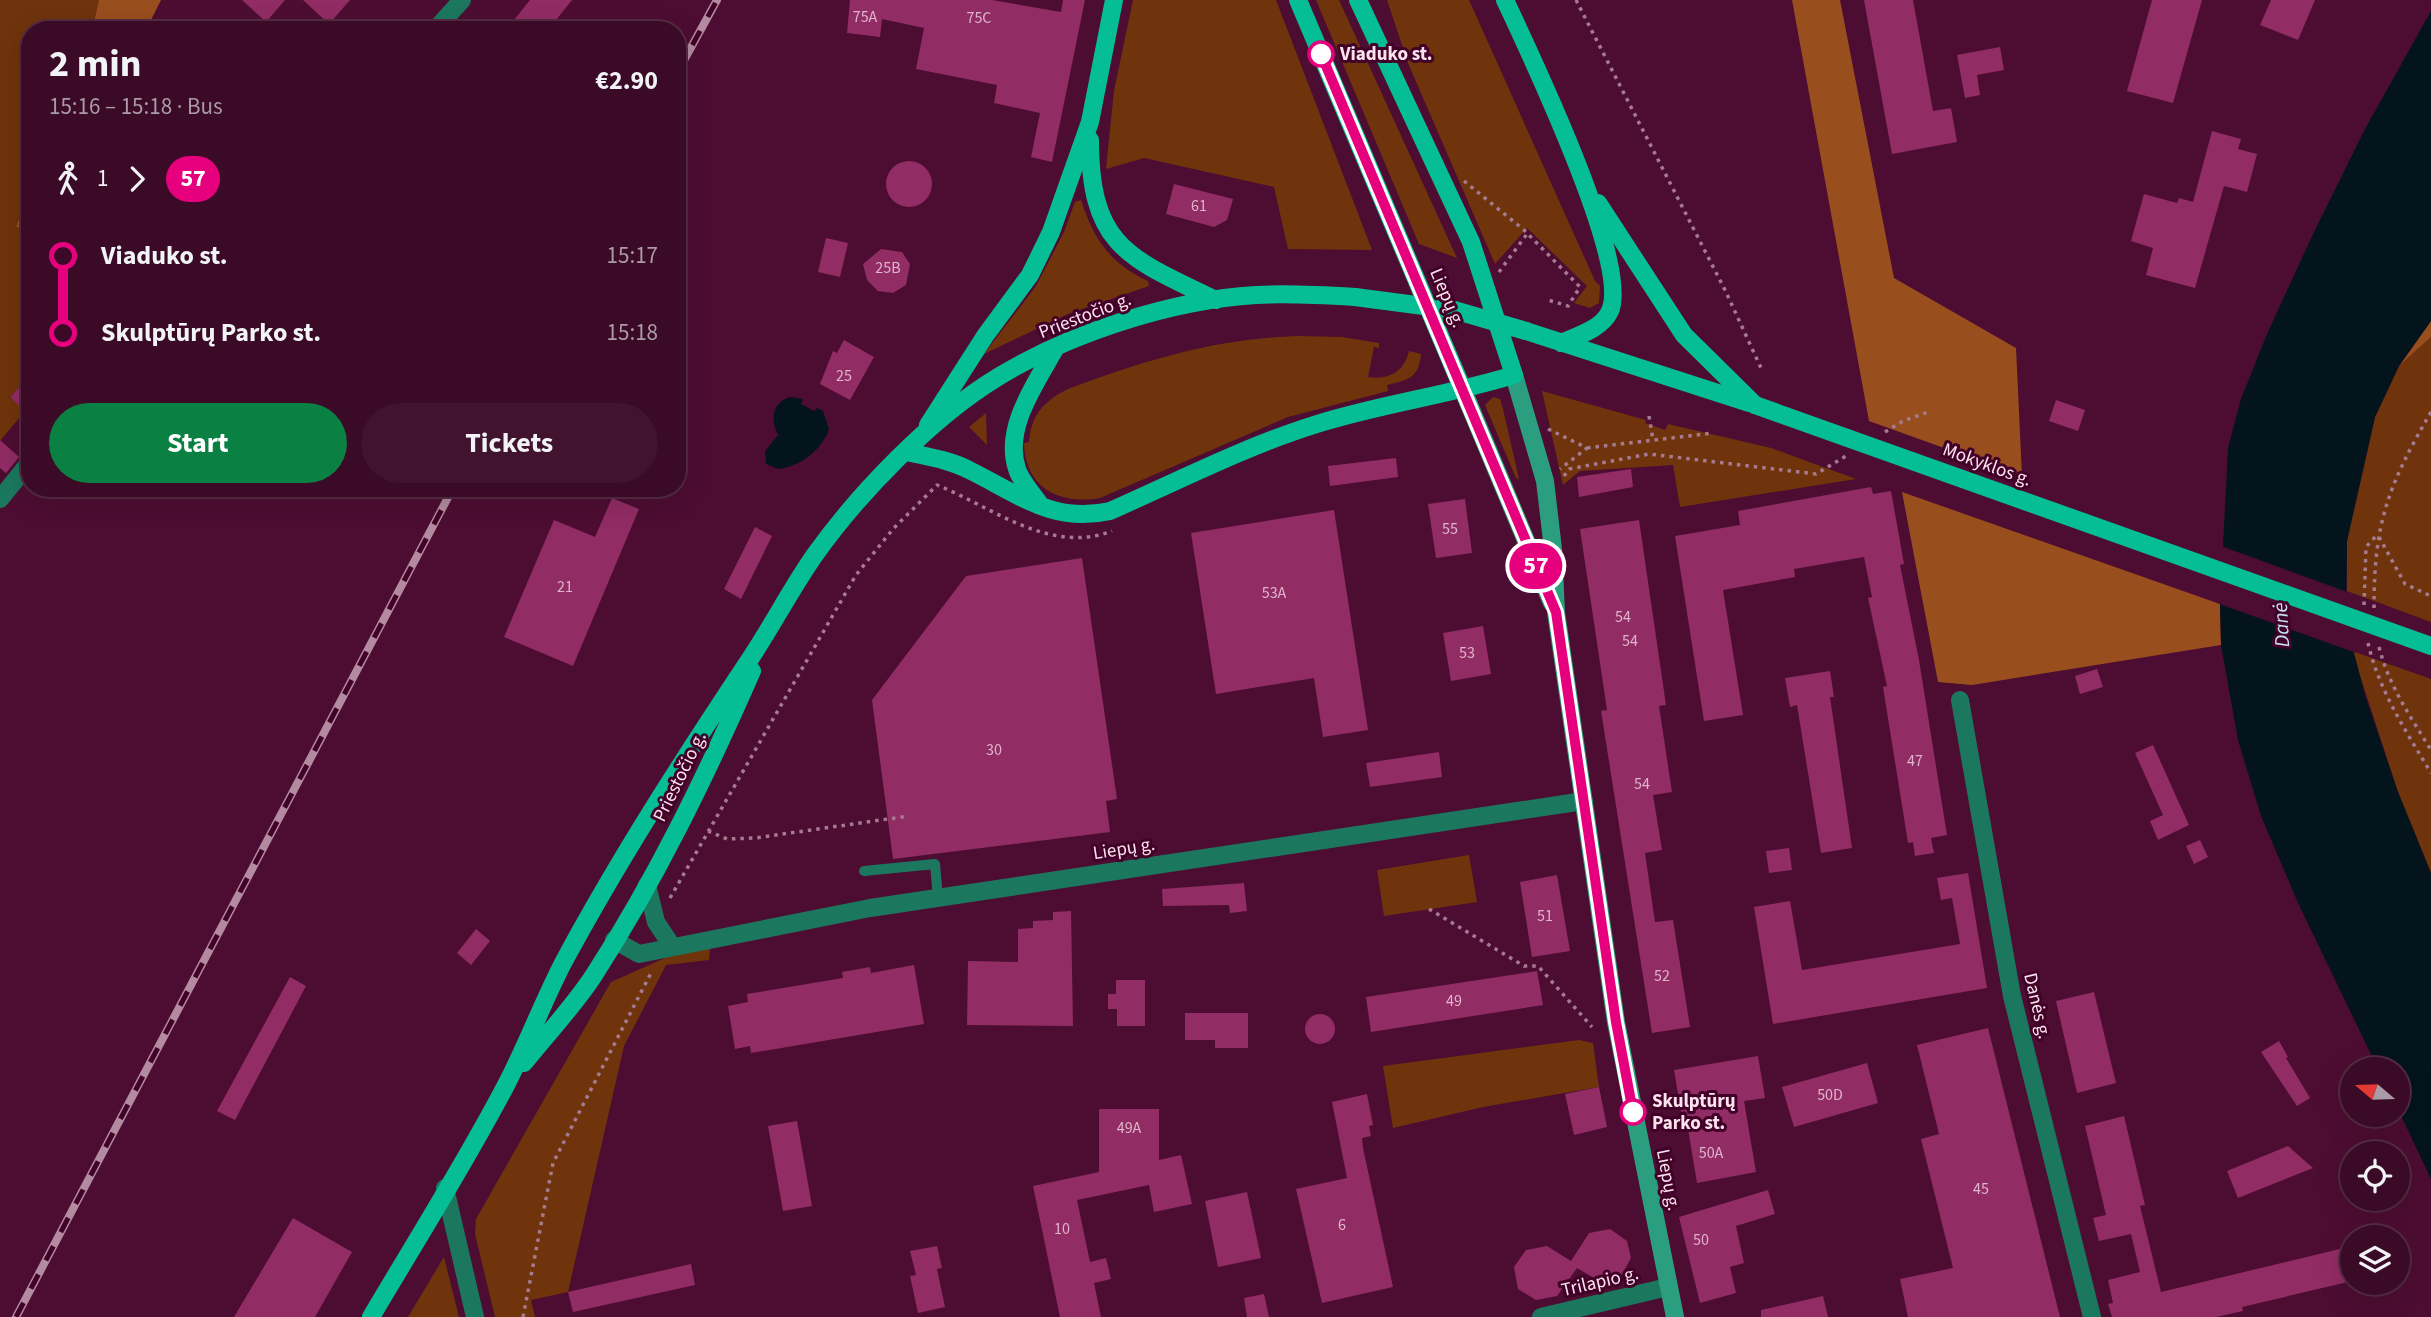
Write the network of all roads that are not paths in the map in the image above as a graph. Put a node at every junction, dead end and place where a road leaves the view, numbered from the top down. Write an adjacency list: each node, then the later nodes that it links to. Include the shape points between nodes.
1 (462, 0): 6 (street)
2 (1114, 0): 7 (main road)
3 (1298, 0): 14 (main road, Liepų g.)
4 (1358, 0): 13 (main road, Liepų g., via 1471,242)
5 (1505, 0): 8 (main road)
6 (443, 21)
7 (1090, 122): 9 (main road, via 1092,191 1109,233 1146,266); 16 (main road, via 1066,194 1030,275)
8 (1587, 185): 11 (main road, via 1615,288 1609,313 1595,328); 15 (main road, via 1684,335)
9 (1216, 300): 10 (main road, Priestočio g., bridge, via 1255,295 1405,301); 12 (main road, Priestočio g., via 1150,314)
10 (1526, 331): 11 (main road, Mokyklos g.)
11 (1561, 343): 15 (main road, Mokyklos g.)
12 (1056, 347): 16 (main road, Priestočio g., via 998,377); 19 (main road, via 1015,433 1018,472)
13 (1514, 375): 14 (main road); 20 (main road, Liepų g., via 1546,489)
14 (1463, 390): 19 (main road, via 1318,424 1110,511 1089,516); 20 (main road, Liepų g.)
15 (1755, 405): 22 (main road, Mokyklos g., bridge)
16 (913, 446): 19 (main road); 21 (main road, Priestočio g., via 842,519)
17 (21, 474): 18 (street)
18 (0, 499)
19 (1043, 508)
20 (1556, 612): 24 (main road, Liepų g.)
21 (772, 626): 26 (main road, Priestočio g., via 699,791); 28 (main road, Priestočio g., via 673,776)
22 (2431, 646)
23 (1960, 700): 38 (street, Danės g., via 2012,996)
24 (1584, 801): 27 (street, Liepų g.); 33 (main road, Liepų g., via 1616,1022)
25 (864, 871): 27 (lane, via 934,864)
26 (647, 885): 29 (main road, Priestočio g.); 30 (street, via 656,922)
27 (938, 898): 30 (street, Liepų g.)
28 (587, 923): 29 (main road); 31 (main road, Priestočio g., via 562,964)
29 (614, 940): 30 (street, Liepų g., via 639,954); 31 (main road, Priestočio g., via 593,976)
30 (672, 946)
31 (505, 1088): 32 (main road, Priestočio g.)
32 (445, 1188): 34 (main road, Priestočio g.); 35 (street)
33 (1668, 1287): 36 (street, Trilapio g.); 37 (main road, Liepų g.)
34 (371, 1317)
35 (475, 1317)
36 (1542, 1317)
37 (1675, 1317)
38 (2092, 1317)

